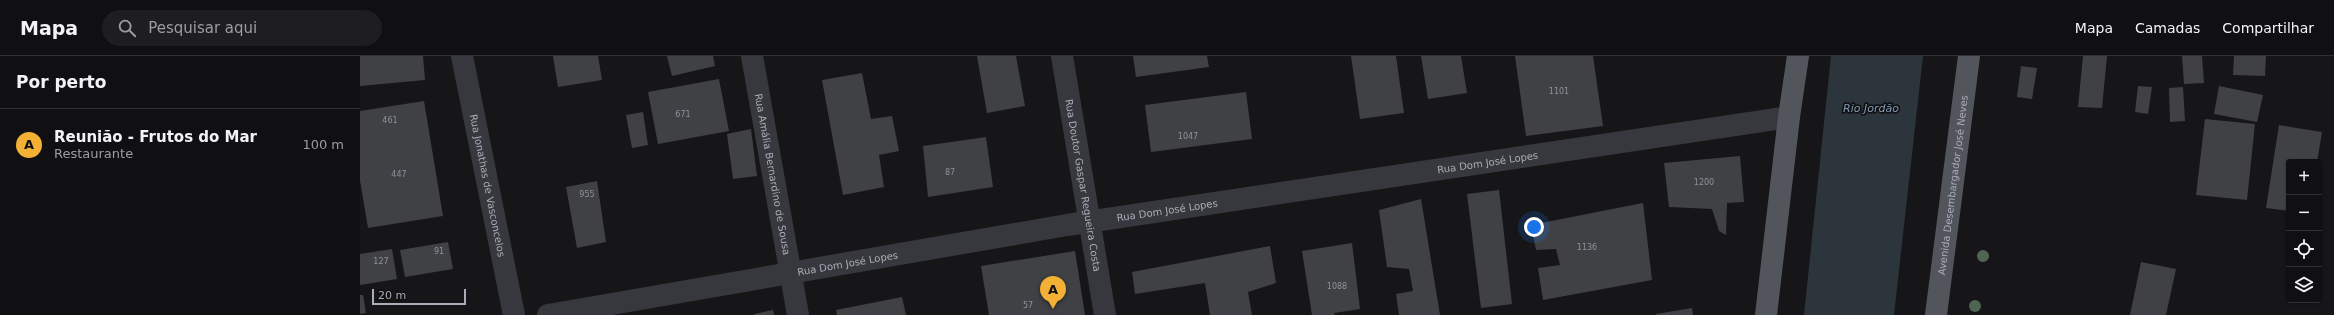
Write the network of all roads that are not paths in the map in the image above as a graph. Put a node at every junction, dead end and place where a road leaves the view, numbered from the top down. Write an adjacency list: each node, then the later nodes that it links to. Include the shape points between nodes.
1 (462, 56): 9 (street, Rua Jonathas de Vasconcelos)
2 (752, 56): 8 (street, Rua Amália Bernardino de Sousa)
3 (1062, 56): 7 (street, Rua Doutor Gaspar Regueira Costa)
4 (1798, 56): 6 (main road)
5 (1969, 56): 14 (main road, Avenida Desembargador José Neves)
6 (1789, 117): 7 (street, Rua Dom José Lopes); 13 (main road)
7 (1090, 221): 8 (street, Rua Dom José Lopes); 12 (street, Rua Doutor Gaspar Regueira Costa)
8 (790, 274): 10 (street, Rua Dom José Lopes); 11 (street, Rua Amália Bernardino de Sousa)
9 (514, 315)
10 (548, 315)
11 (798, 315)
12 (1104, 315)
13 (1766, 315)
14 (1936, 315)

